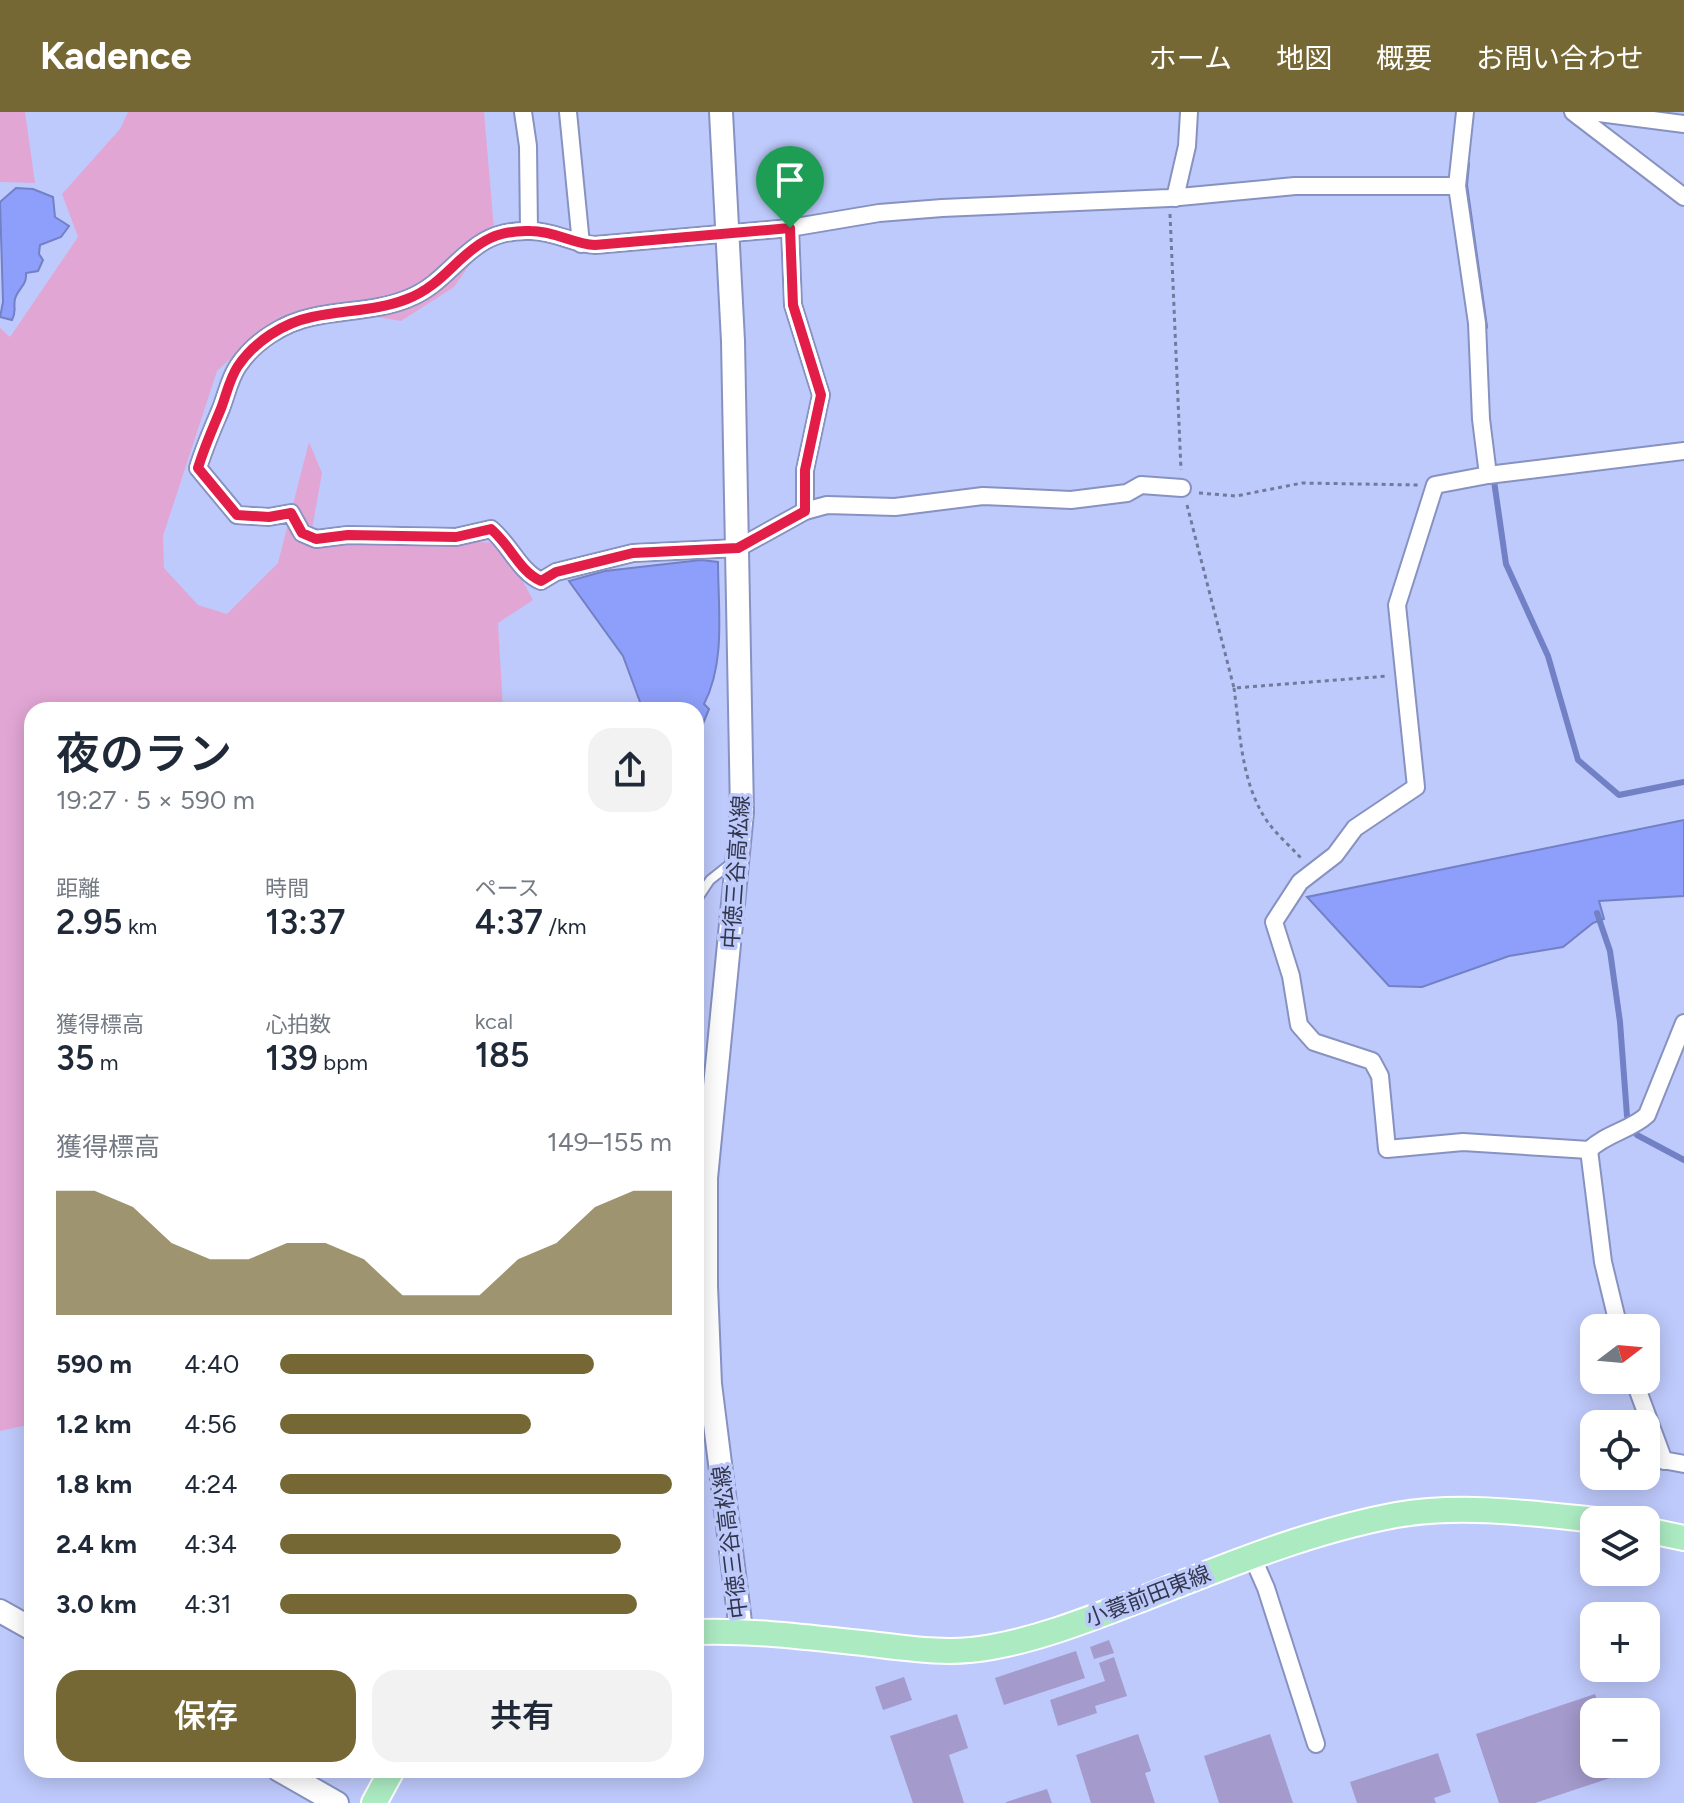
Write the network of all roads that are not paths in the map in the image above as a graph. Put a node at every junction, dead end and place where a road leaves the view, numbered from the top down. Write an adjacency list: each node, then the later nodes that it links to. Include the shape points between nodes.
1 (523, 112): 12 (street)
2 (568, 112): 14 (street)
3 (721, 112): 13 (main road, 中徳三谷高松線)
4 (1189, 112): 10 (street, via 1187,146)
5 (1465, 112): 8 (street)
6 (1576, 115): 7 (street); 9 (street)
7 (1684, 124)
8 (1457, 186): 10 (street, via 1295,186); 16 (street, via 1477,323)
9 (1684, 197)
10 (1172, 198): 11 (street, via 926,209)
11 (790, 228): 13 (street); 18 (street, via 793,305 821,395 805,470)
12 (529, 230): 14 (street); 19 (street, via 500,233 468,249 409,299 309,317 269,334 237,367 198,468 237,515 291,513 302,533 316,539 456,537 491,529 508,544 526,575 541,581 556,572 633,553)
13 (728, 233): 14 (street); 19 (main road, 中徳三谷高松線)
14 (581, 244)
15 (1684, 451): 16 (street)
16 (1488, 475): 23 (street, via 1435,485 1397,605 1416,787 1355,828 1335,855 1300,882 1274,922 1299,1025 1314,1042 1372,1061 1380,1076 1387,1149 1463,1142)
17 (1183, 490): 18 (street, via 1141,485 1127,493 1071,500 983,496 895,507 827,505)
18 (805, 511): 19 (street)
19 (738, 548): 20 (main road, 中徳三谷高松線)
20 (738, 858): 21 (lane); 35 (main road, 中徳三谷高松線, via 706,1178 706,1286 710,1384)
21 (704, 889)
22 (1684, 1023): 23 (street, via 1647,1115)
23 (1589, 1150): 24 (street, via 1603,1262)
24 (1616, 1314)
25 (1639, 1394): 27 (street)
26 (1660, 1460): 27 (street)
27 (1664, 1461): 28 (street)
28 (1684, 1464)
29 (1580, 1518): 32 (main road, 小蓑前田東線, via 1458,1510 1397,1515)
30 (1660, 1533): 31 (main road)
31 (1684, 1538)
32 (1252, 1556): 35 (main road, 小蓑前田東線, via 1090,1619 989,1648 933,1651); 37 (street)
33 (0, 1611): 34 (main road)
34 (24, 1624)
35 (741, 1630): 36 (main road, 小蓑前田東線)
36 (704, 1632)
37 (1316, 1744)
38 (293, 1778): 40 (main road)
39 (388, 1778): 41 (main road)
40 (337, 1803)
41 (374, 1803)

